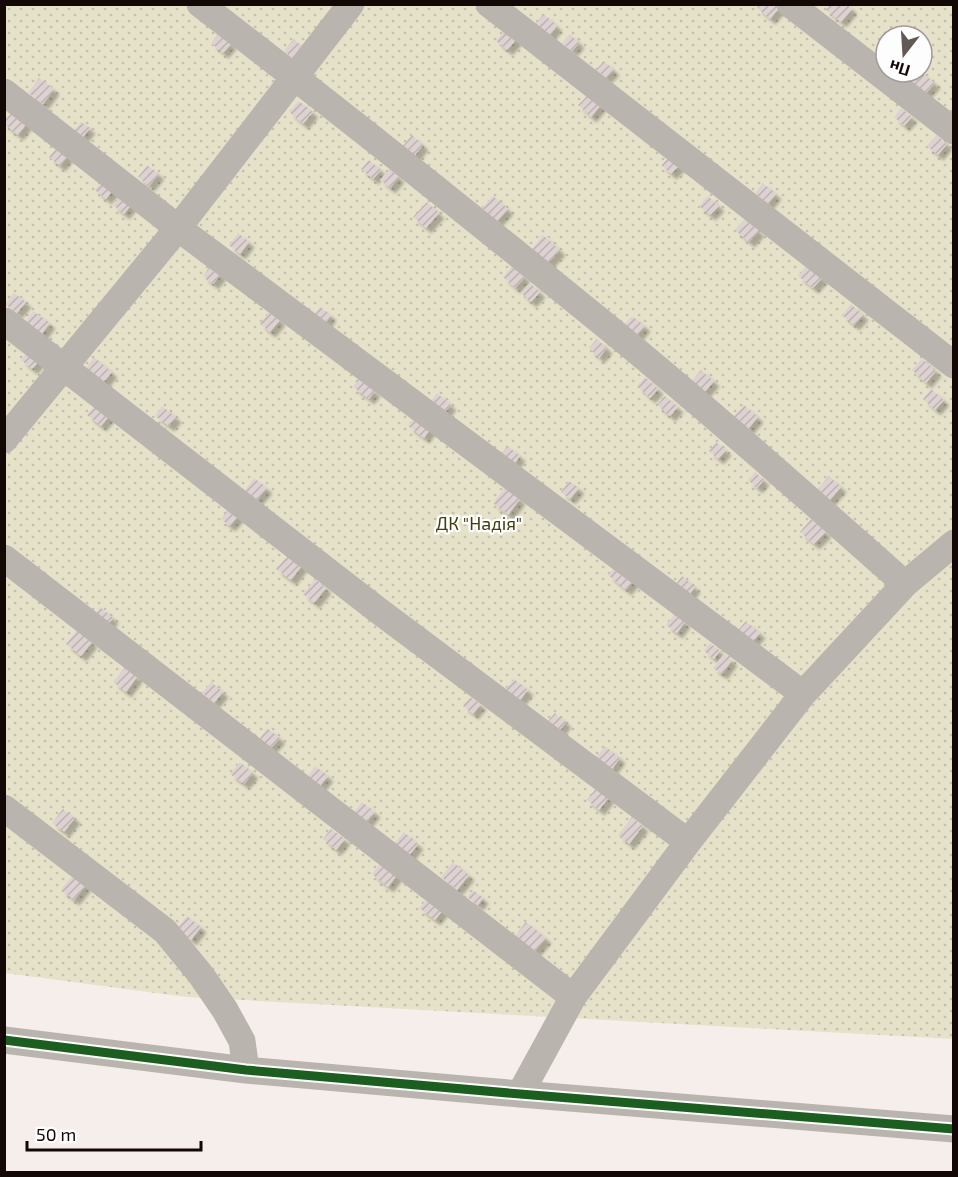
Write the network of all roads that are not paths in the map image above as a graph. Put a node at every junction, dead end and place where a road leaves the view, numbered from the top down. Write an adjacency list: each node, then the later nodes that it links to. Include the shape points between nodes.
1 (200, 4): 5 (street)
2 (351, 4): 5 (street)
3 (489, 4): 10 (street)
4 (790, 4): 7 (street)
5 (296, 78): 8 (street); 15 (street, via 611,330)
6 (4, 92): 8 (street)
7 (954, 131)
8 (178, 228): 11 (street); 16 (street)
9 (4, 321): 11 (street)
10 (954, 365)
11 (64, 366): 12 (street); 18 (street, via 379,611)
12 (4, 440)
13 (954, 543): 15 (street)
14 (4, 558): 19 (street)
15 (906, 584): 16 (street)
16 (802, 694): 18 (street)
17 (4, 808): 21 (street, via 165,931 225,1010 242,1041)
18 (688, 842): 19 (street)
19 (573, 997): 22 (street)
20 (4, 1040): 21 (street)
21 (246, 1070): 22 (street)
22 (520, 1094): 23 (street)
23 (954, 1129)

